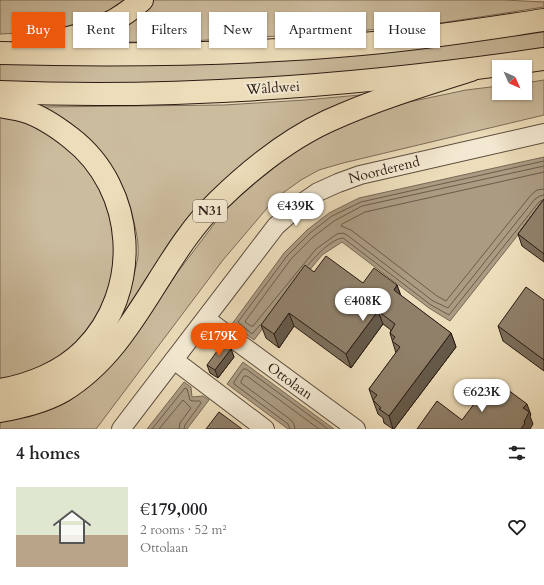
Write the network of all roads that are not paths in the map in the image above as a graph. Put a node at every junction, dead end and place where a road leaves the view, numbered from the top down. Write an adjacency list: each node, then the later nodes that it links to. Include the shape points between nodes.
1 (142, 0): 3 (highway, via 118,19 93,31)
2 (544, 20): 4 (highway, via 361,44 274,50 90,56)
3 (0, 50)
4 (0, 53)
5 (544, 59): 6 (highway, Wâldwei / N31)
6 (470, 70): 7 (highway, Wâldwei / N31, via 340,84 250,90); 13 (highway, N31, via 382,99 327,122 293,140 260,164 218,201 176,253 135,318 98,364 63,391 33,404)
7 (0, 92)
8 (0, 106): 12 (highway, via 24,110 41,118 60,129 92,157 106,177 118,204 124,229 125,256 113,309 101,330 84,350 64,366 39,380)
9 (544, 133): 10 (street, Noorderend, via 360,175 318,192 302,202 276,226)
10 (206, 319): 11 (street, Noorderend); 16 (street, Ottolaan)
11 (174, 360): 14 (street, Noorderend); 15 (street)
12 (0, 390)
13 (0, 411)
14 (121, 429)
15 (265, 429)
16 (356, 429)

